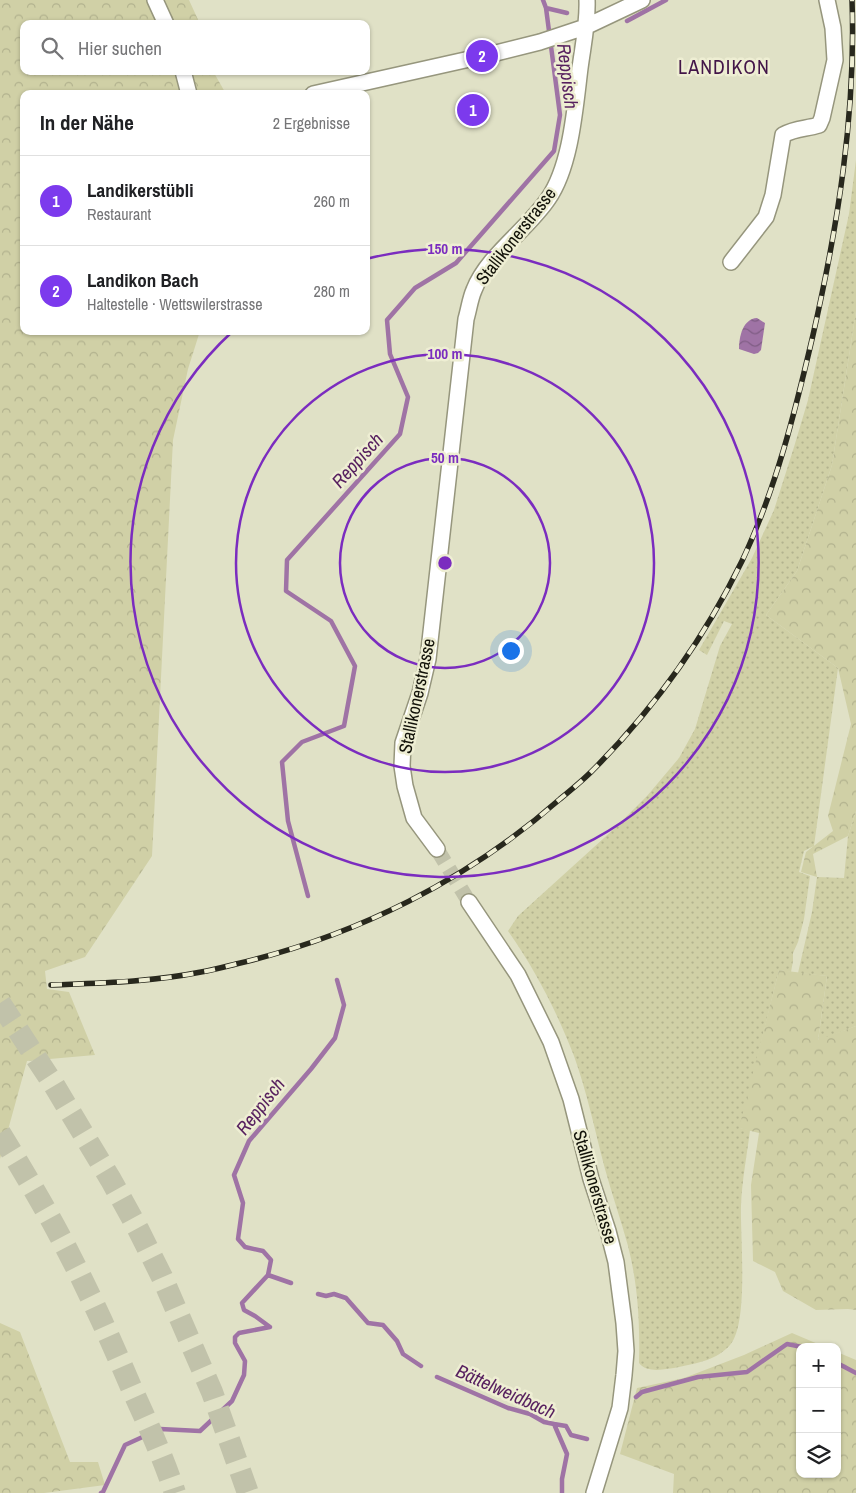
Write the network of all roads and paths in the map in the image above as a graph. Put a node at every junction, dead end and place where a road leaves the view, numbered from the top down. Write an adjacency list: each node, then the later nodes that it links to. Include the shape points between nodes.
1 (155, 0): 5 (street)
2 (588, 0): 6 (street, Stallikonerstrasse)
3 (642, 0): 6 (street)
4 (827, 0): 10 (street, via 835,60 822,118 819,125 783,135 766,217)
5 (164, 20)
6 (586, 28): 9 (street, via 500,52); 11 (street, Stallikonerstrasse, via 567,157 559,179 548,200 483,274 474,289 466,319 426,668 403,743 402,766 414,818)
7 (184, 75): 8 (street)
8 (188, 90)
9 (331, 90)
10 (731, 262)
11 (437, 849)
12 (469, 902): 13 (street, Stallikonerstrasse, via 518,975 551,1042 571,1099 616,1262 624,1322 624,1375 620,1408)
13 (594, 1493)

